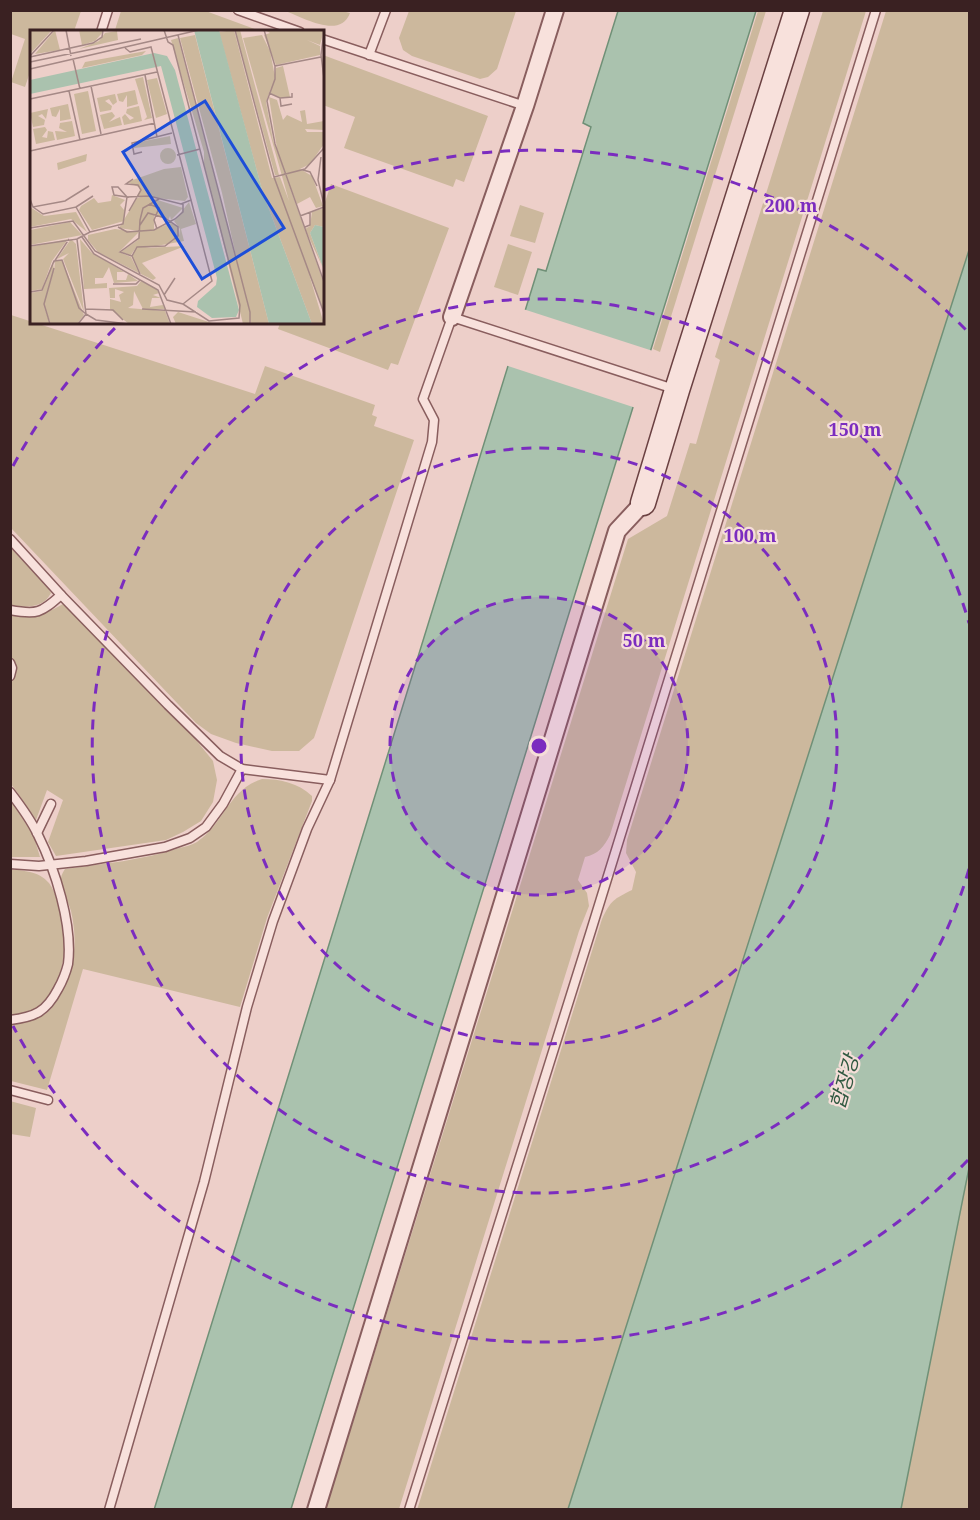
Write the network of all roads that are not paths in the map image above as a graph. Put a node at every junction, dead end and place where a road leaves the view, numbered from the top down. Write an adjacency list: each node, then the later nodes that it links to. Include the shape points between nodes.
1 (108, 10): 7 (lane)
2 (238, 10): 8 (lane)
3 (386, 10): 10 (lane)
4 (555, 10): 11 (street)
5 (797, 10): 13 (street)
6 (876, 10): 32 (lane)
7 (102, 30)
8 (294, 30)
9 (324, 40): 10 (lane)
10 (369, 55): 11 (lane)
11 (525, 106): 12 (street)
12 (452, 317): 13 (lane); 21 (lane, via 423,399 434,420 432,442)
13 (677, 390): 14 (street)
14 (643, 503): 31 (street, via 617,531)
15 (10, 539): 16 (lane)
16 (61, 596): 17 (lane, via 37,612); 20 (lane, via 220,756)
17 (10, 610)
18 (10, 663): 19 (lane)
19 (10, 676)
20 (242, 769): 21 (lane); 26 (lane, via 218,812 190,838 165,848)
21 (330, 780): 30 (lane, via 273,921 247,1006 204,1182)
22 (10, 792): 24 (lane)
23 (51, 804): 24 (lane)
24 (37, 833): 26 (lane)
25 (10, 864): 26 (lane)
26 (50, 865): 27 (lane, via 64,910 69,942 67,966 51,1003 25,1018)
27 (10, 1020)
28 (10, 1090): 29 (lane)
29 (48, 1100)
30 (109, 1509)
31 (316, 1509)
32 (409, 1509)

